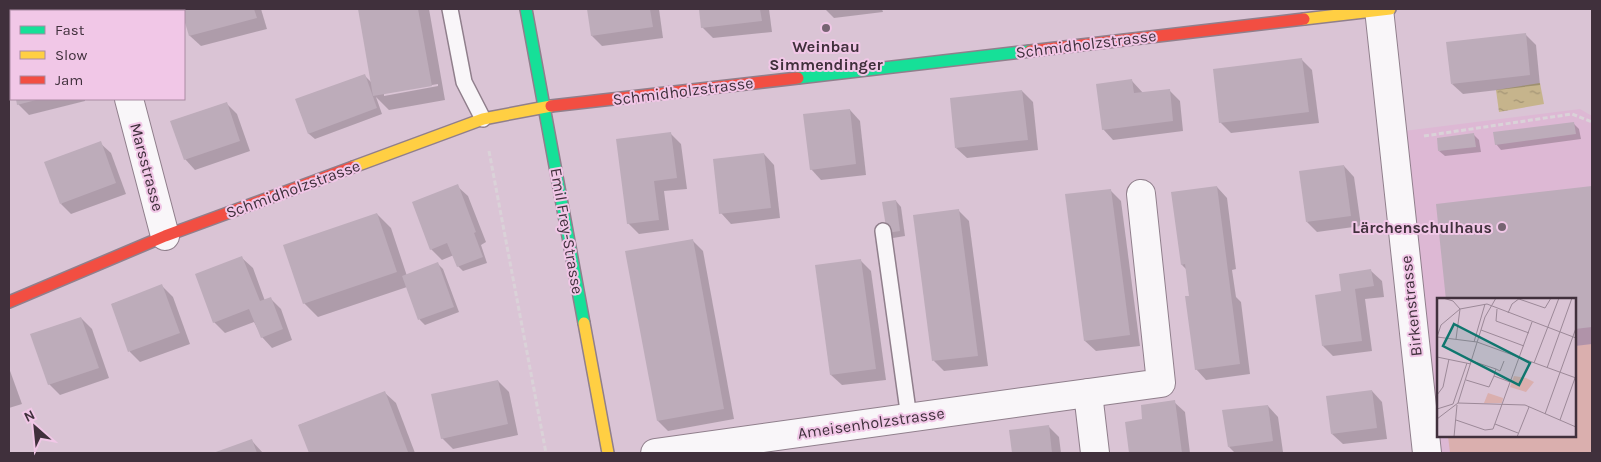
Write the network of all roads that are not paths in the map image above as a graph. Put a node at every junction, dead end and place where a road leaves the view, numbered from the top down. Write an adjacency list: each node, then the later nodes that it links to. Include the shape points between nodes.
1 (450, 9): 6 (lane, via 464,82)
2 (526, 9): 5 (street, Emil Frey-Strasse)
3 (1383, 9): 5 (street, Schmidholzstrasse); 16 (street, Birkenstrasse, via 1393,138)
4 (129, 100): 9 (street, Marsstrasse)
5 (544, 107): 6 (street, Schmidholzstrasse); 13 (street, Emil Frey-Strasse)
6 (483, 119): 9 (street, Schmidholzstrasse)
7 (1141, 194): 11 (street, Ameisenholzstrasse, via 1161,383)
8 (884, 231): 12 (lane)
9 (165, 236): 10 (street, Schmidholzstrasse)
10 (9, 302)
11 (1088, 393): 12 (street, Ameisenholzstrasse); 15 (street)
12 (909, 418): 14 (street, Ameisenholzstrasse)
13 (608, 453)
14 (655, 453)
15 (1096, 453)
16 (1427, 453)

